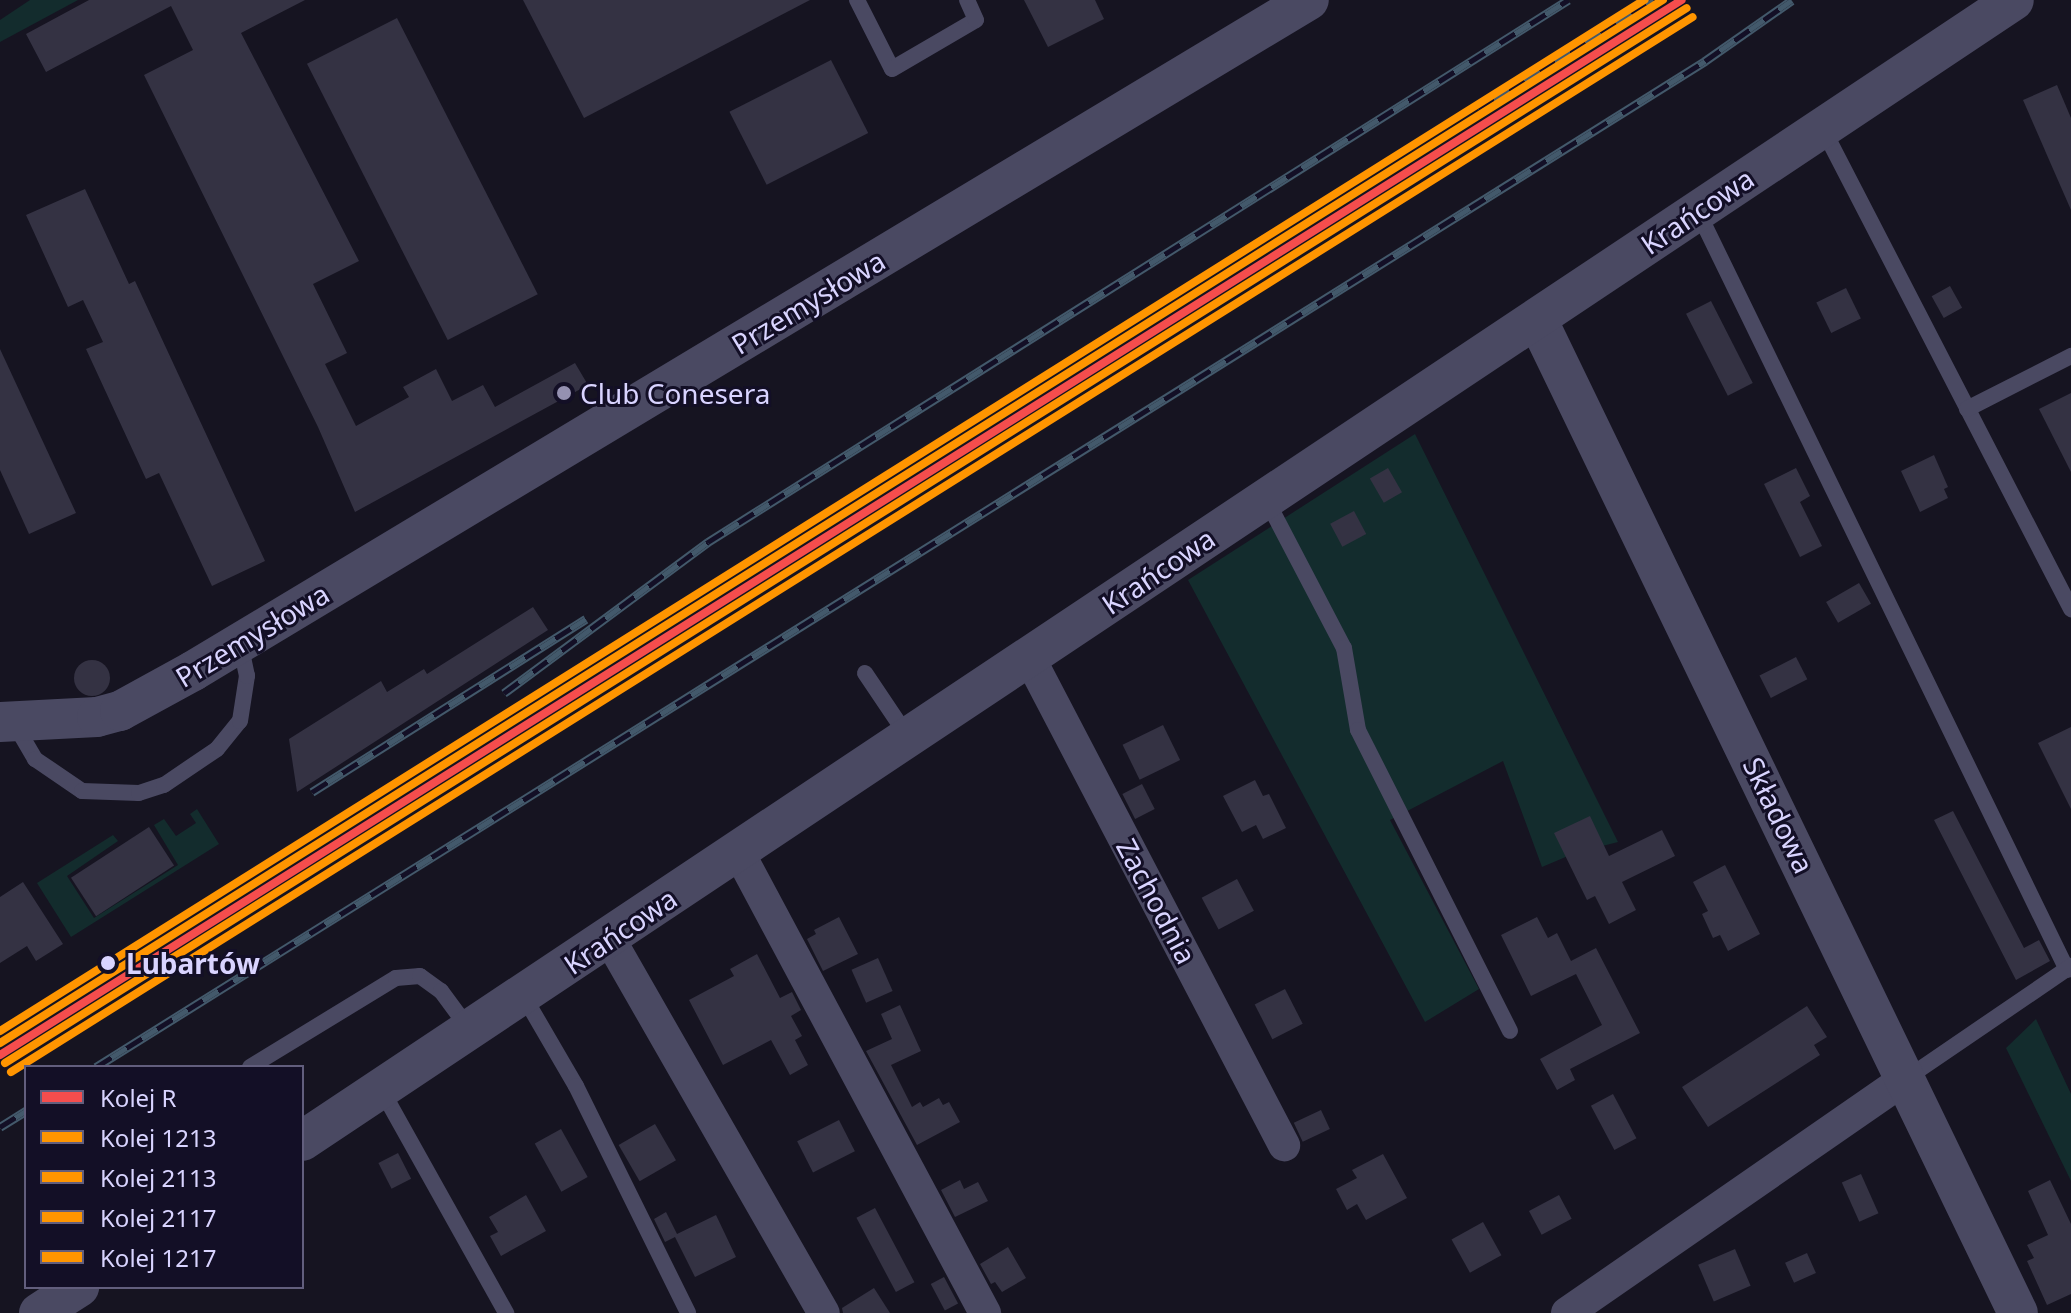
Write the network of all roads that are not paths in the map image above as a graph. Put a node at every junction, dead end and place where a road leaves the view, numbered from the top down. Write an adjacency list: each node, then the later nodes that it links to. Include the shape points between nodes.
1 (857, 0): 2 (lane, via 892,69 976,20)
2 (967, 0)
3 (1309, 0): 12 (street, Przemysłowa)
4 (2014, 0): 5 (street, Krańcowa)
5 (1822, 127): 6 (street, Krańcowa); 9 (lane)
6 (1697, 211): 7 (street, Krańcowa); 19 (lane)
7 (1537, 319): 10 (street, Krańcowa); 24 (street, Składowa)
8 (2071, 356): 9 (lane)
9 (1967, 409): 11 (lane)
10 (1266, 499): 13 (street, Krańcowa); 22 (lane, via 1344,648 1358,730)
11 (2071, 609)
12 (240, 643): 15 (street, Przemysłowa, via 120,711); 15 (lane, via 247,676 240,721 217,749 164,785 139,793 82,791 35,759)
13 (1029, 657): 16 (street, Krańcowa); 27 (street, Zachodnia)
14 (865, 673): 16 (lane)
15 (7, 722)
16 (909, 738): 17 (street, Krańcowa)
17 (739, 853): 18 (street, Krańcowa); 33 (street)
18 (609, 938): 20 (street, Krańcowa); 32 (street)
19 (2069, 968): 24 (lane)
20 (523, 995): 21 (street, Krańcowa); 31 (lane, via 576,1086)
21 (470, 1030): 23 (lane, via 441,991 420,976 396,978); 25 (street, Krańcowa)
22 (1510, 1031)
23 (253, 1065)
24 (1907, 1078): 34 (street); 35 (street, Składowa)
25 (381, 1089): 26 (street, Krańcowa); 30 (lane)
26 (304, 1140)
27 (1284, 1145)
28 (76, 1289): 29 (street)
29 (39, 1313)
30 (506, 1313)
31 (688, 1313)
32 (824, 1313)
33 (985, 1313)
34 (1567, 1313)
35 (2018, 1313)

